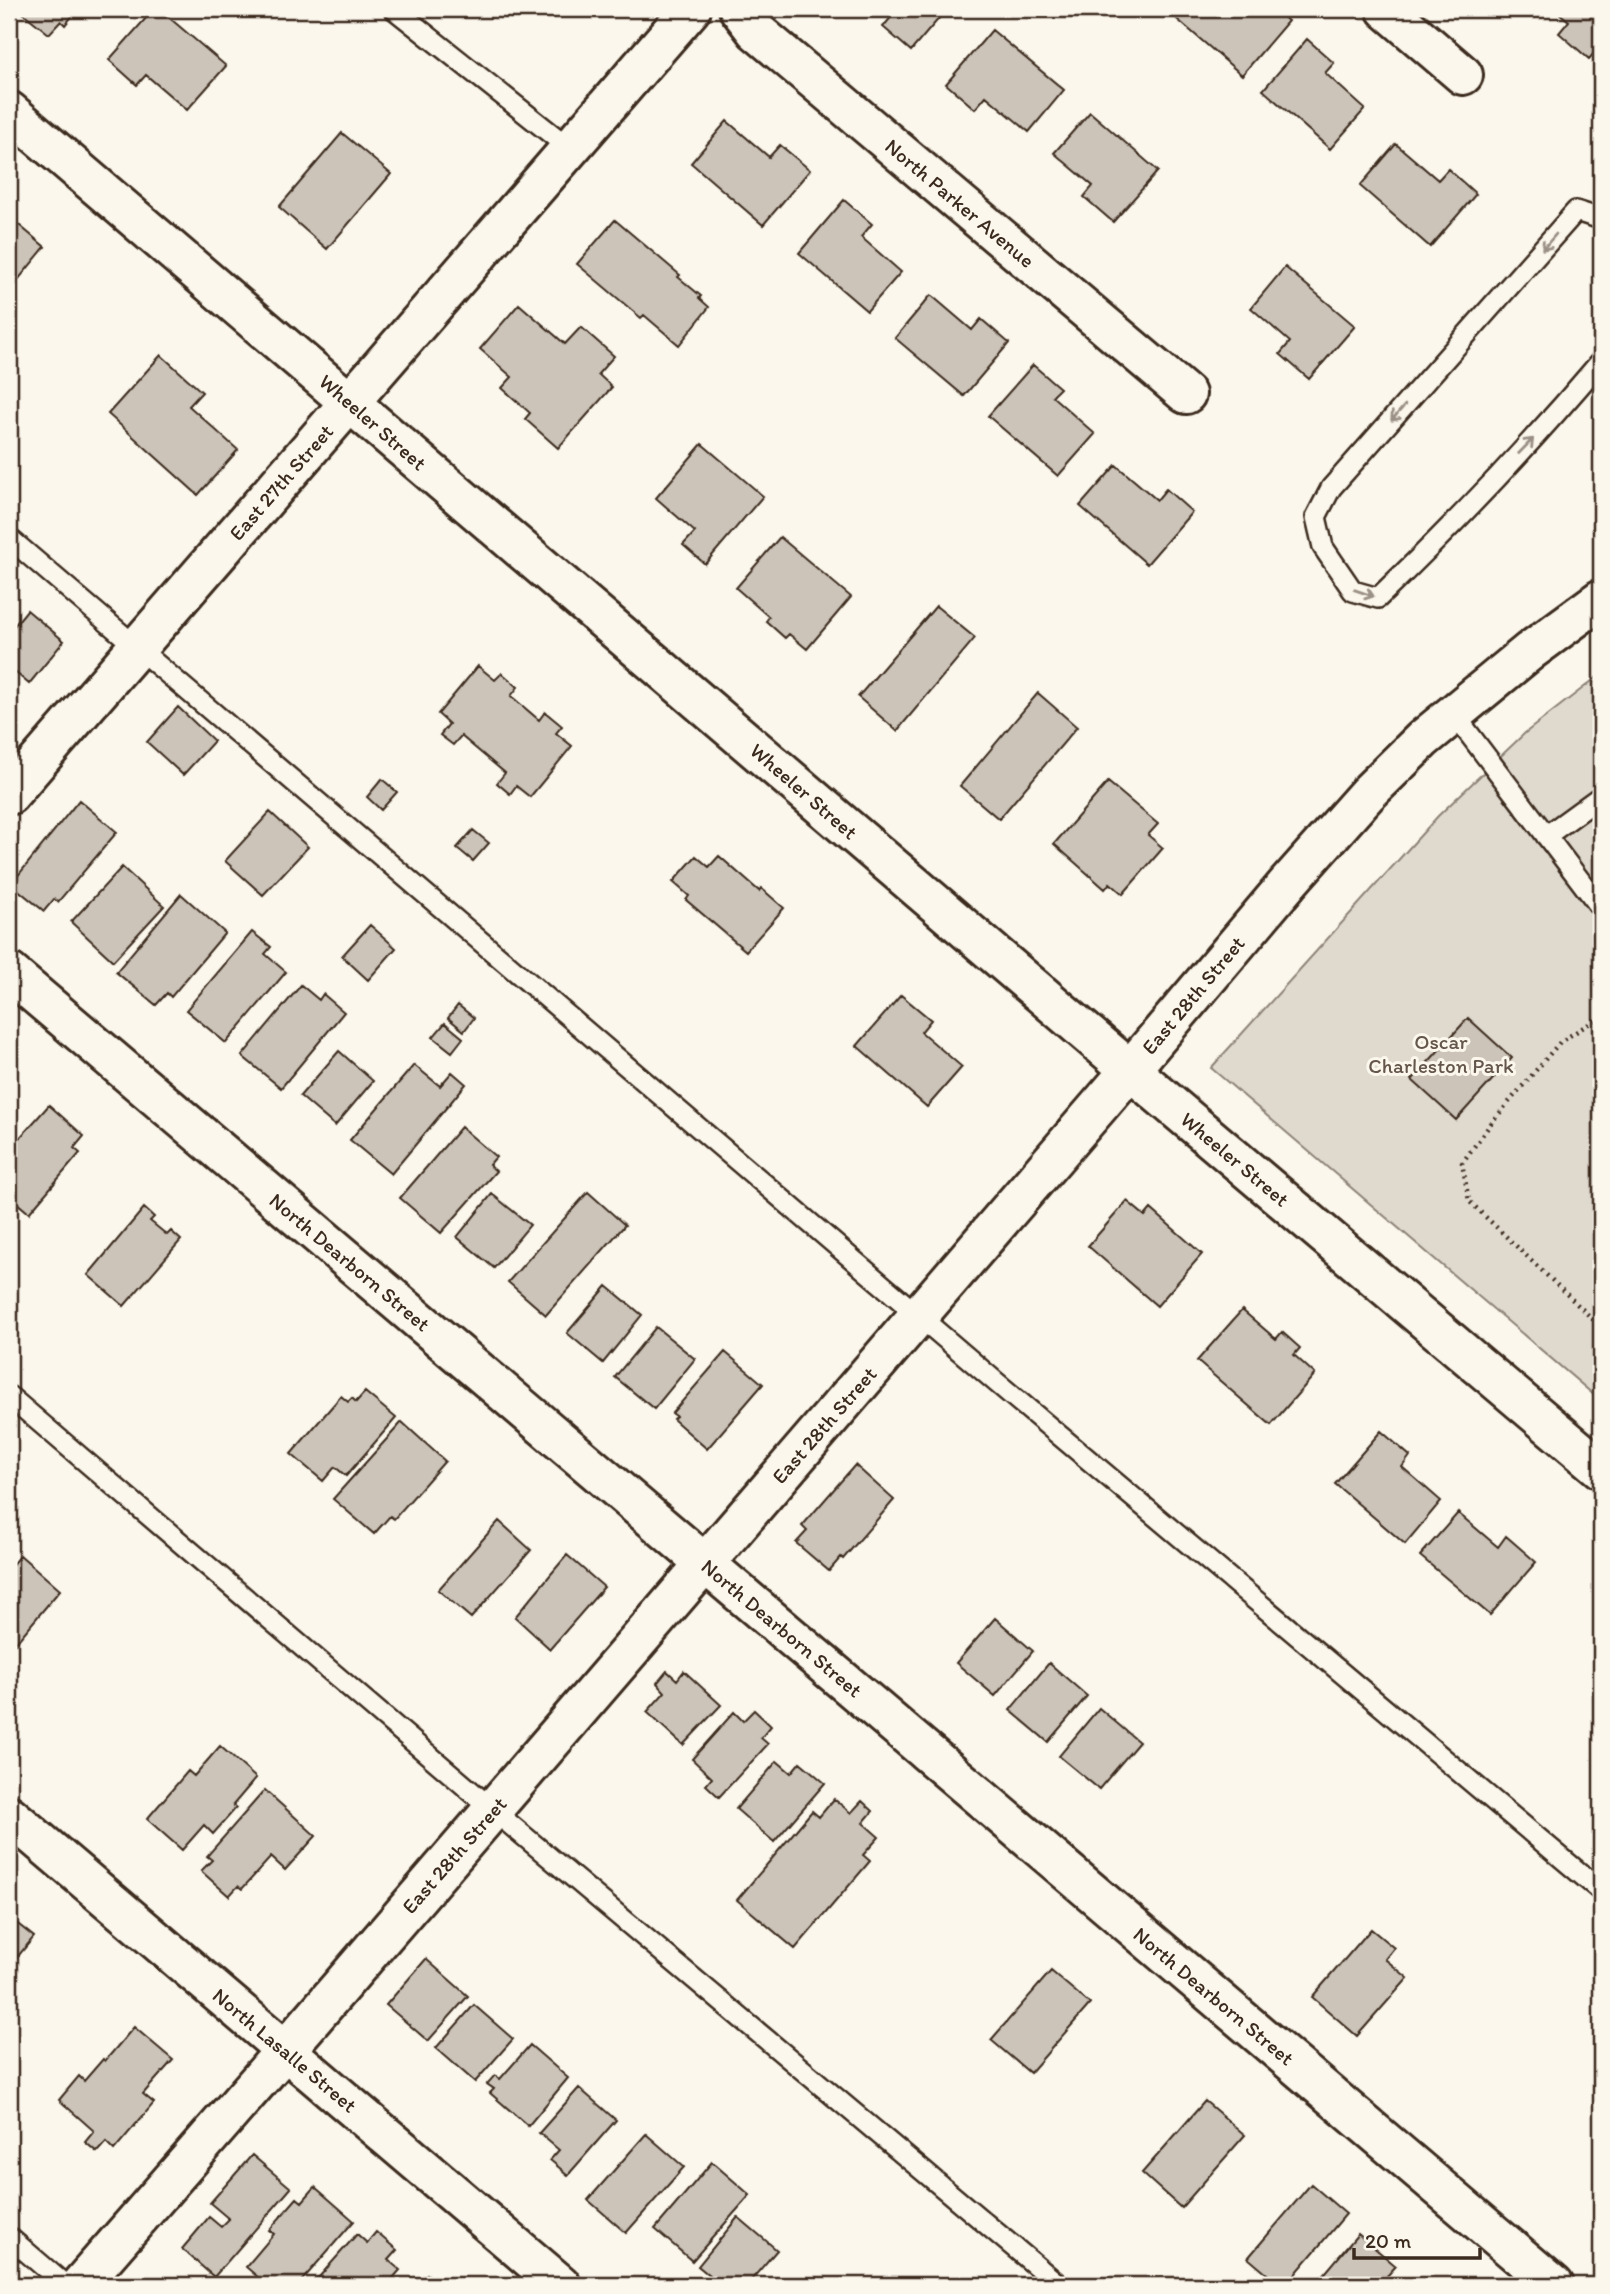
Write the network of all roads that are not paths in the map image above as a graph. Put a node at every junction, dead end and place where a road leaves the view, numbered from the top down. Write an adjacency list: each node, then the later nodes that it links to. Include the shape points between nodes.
1 (394, 9): 7 (lane)
2 (691, 9): 7 (street, East 27th Street)
3 (739, 9): 10 (street, North Parker Avenue, via 756,31)
4 (1386, 9): 5 (street)
5 (1463, 75)
6 (9, 111): 11 (street, Wheeler Street)
7 (569, 148): 11 (street, East 27th Street)
8 (1601, 219): 9 (lane, one-way to 9, via 1576,211 1331,488 1316,517 1324,547 1353,591 1378,598 1535,437)
9 (1601, 361)
10 (1185, 394)
11 (350, 403): 14 (street, East 27th Street); 21 (street, Wheeler Street)
12 (9, 538): 14 (lane)
13 (1601, 599): 15 (street, East 28th Street)
14 (138, 647): 16 (street, East 27th Street); 22 (lane)
15 (1454, 714): 18 (lane); 21 (street, East 28th Street, via 1367,794)
16 (9, 795)
17 (1601, 796): 18 (lane)
18 (1546, 836): 19 (lane)
19 (1601, 908)
20 (9, 972): 25 (street, North Dearborn Street)
21 (1130, 1070): 22 (street, East 28th Street); 24 (street, Wheeler Street)
22 (919, 1316): 25 (street, East 28th Street); 28 (lane)
23 (9, 1396): 26 (lane)
24 (1601, 1469)
25 (705, 1563): 26 (street, East 28th Street); 35 (street, North Dearborn Street)
26 (493, 1810): 29 (street, East 28th Street); 34 (lane)
27 (9, 1815): 29 (street, North Lasalle Street)
28 (1601, 1891)
29 (285, 2050): 32 (street, East 28th Street); 33 (street, North Lasalle Street)
30 (9, 2237): 31 (lane)
31 (65, 2285)
32 (79, 2285)
33 (561, 2285)
34 (1059, 2285)
35 (1555, 2285)

